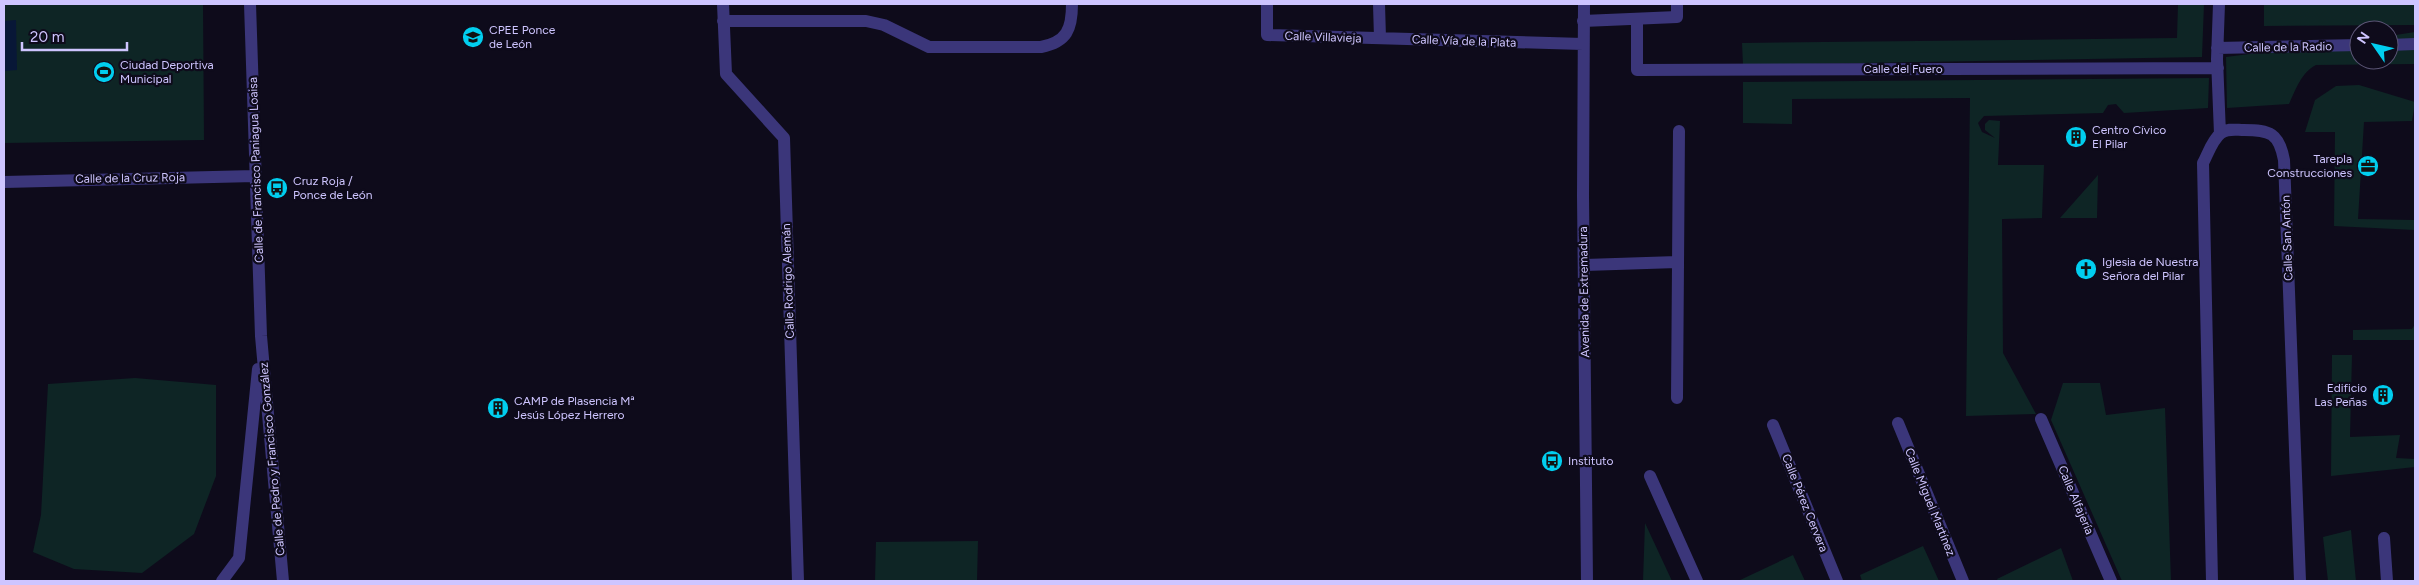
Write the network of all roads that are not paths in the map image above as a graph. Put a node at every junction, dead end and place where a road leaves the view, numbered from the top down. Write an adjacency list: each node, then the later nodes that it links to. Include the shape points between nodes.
1 (250, 4): 20 (street, Calle de Francisco Paniagua Loaisa)
2 (723, 4): 10 (street, Calle Rodrigo Alemán)
3 (1072, 4): 10 (street, via 1072,18 1066,34 1055,44 1041,46 929,47 884,25 866,21)
4 (1268, 4): 12 (street, Calle Villavieja, via 1267,35)
5 (1379, 4): 12 (street)
6 (1584, 4): 11 (street, Avenida de Extremadura)
7 (1677, 4): 9 (street, via 1677,17)
8 (2219, 4): 17 (street)
9 (1636, 20): 11 (street); 17 (street, Calle del Fuero, via 1637,70)
10 (723, 21): 33 (street, Calle Rodrigo Alemán, via 726,74 784,138)
11 (1583, 21): 13 (street, Avenida de Extremadura)
12 (1380, 38): 13 (street, Calle Vía de la Plata)
13 (1583, 44): 23 (street, Avenida de Extremadura)
14 (2415, 44): 15 (street)
15 (2399, 45)
16 (2349, 46): 17 (street, Calle de la Radio)
17 (2217, 58): 19 (street)
18 (1679, 131): 22 (street)
19 (2220, 134): 39 (street, via 2203,163); 40 (street, Calle San Antón, via 2228,130 2265,130 2282,146)
20 (255, 176): 21 (street, Calle de la Cruz Roja); 24 (street, Calle de Francisco Paniagua Loaisa)
21 (4, 182)
22 (1677, 262): 23 (street); 25 (street)
23 (1585, 265): 34 (street, Avenida de Extremadura)
24 (261, 336): 31 (street, via 240,558); 32 (street, Calle de Pedro y Francisco González)
25 (1677, 398)
26 (2041, 419): 38 (street, Calle Alfajería)
27 (1898, 422): 37 (street, Calle Miguel Martínez)
28 (1772, 425): 36 (street, Calle Pérez Cervera)
29 (1650, 476): 35 (street)
30 (2384, 538): 41 (street)
31 (222, 581)
32 (283, 581)
33 (798, 581)
34 (1587, 581)
35 (1698, 581)
36 (1837, 581)
37 (1963, 581)
38 (2111, 581)
39 (2212, 581)
40 (2300, 581)
41 (2387, 581)

